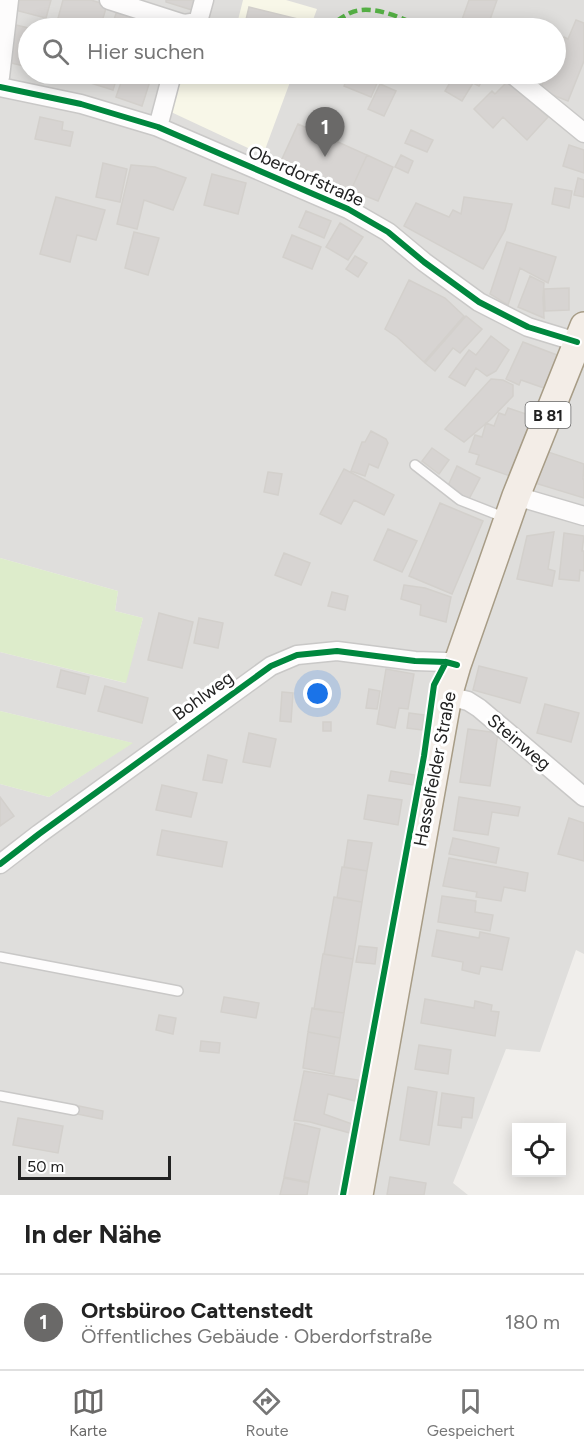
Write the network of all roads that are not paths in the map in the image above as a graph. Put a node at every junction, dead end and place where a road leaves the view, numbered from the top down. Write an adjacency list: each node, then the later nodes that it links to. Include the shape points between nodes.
1 (9, 0): 6 (street)
2 (108, 0): 4 (street)
3 (204, 0): 5 (street)
4 (161, 18)
5 (199, 18)
6 (0, 77)
7 (169, 84): 10 (street)
8 (524, 84): 11 (street)
9 (0, 87): 10 (street, Oberdorfstraße, via 81,104)
10 (158, 127): 12 (street, Oberdorfstraße, via 348,209 388,232 479,302 528,327)
11 (584, 133)
12 (580, 334): 14 (main road, Hasselfelder Straße / B 81)
13 (415, 465): 14 (lane, via 459,500)
14 (512, 507): 15 (street); 16 (main road, Hasselfelder Straße / B 81)
15 (584, 516)
16 (457, 665): 17 (main road, Hasselfelder Straße / B 81); 19 (street, Bohlweg, via 337,651 297,655 271,666)
17 (448, 696): 18 (street, Steinweg, via 479,708); 24 (main road, Hasselfelder Straße / B 81)
18 (584, 797)
19 (0, 864)
20 (0, 957): 21 (lane)
21 (178, 991)
22 (0, 1096): 23 (lane)
23 (74, 1110)
24 (359, 1195)

